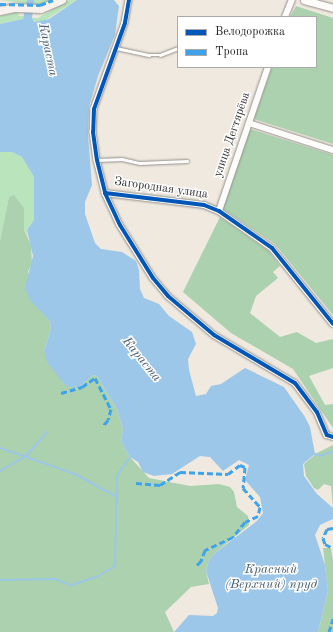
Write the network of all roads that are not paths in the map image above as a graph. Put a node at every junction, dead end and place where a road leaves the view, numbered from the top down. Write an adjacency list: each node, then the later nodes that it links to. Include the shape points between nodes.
1 (62, 0): 7 (main road, via 49,7)
2 (129, 0): 9 (street, via 125,23)
3 (292, 0): 8 (street)
4 (304, 0): 5 (street)
5 (325, 3): 6 (street)
6 (333, 8)
7 (0, 12)
8 (285, 16)
9 (116, 47): 10 (lane, via 149,55 160,55); 14 (street, via 94,109)
10 (177, 48)
11 (268, 68): 12 (street, улица Дегтярёва)
12 (249, 122): 13 (street); 17 (street, улица Дегтярёва)
13 (333, 150)
14 (96, 160): 15 (lane, via 122,159 140,163); 16 (street)
15 (187, 161)
16 (105, 193): 17 (street, Загородная улица, via 204,205); 19 (street, via 131,244 168,296 214,335 295,383 317,412 327,435)
17 (219, 211): 18 (street, Загородная улица, via 272,248)
18 (333, 324)
19 (333, 437)

